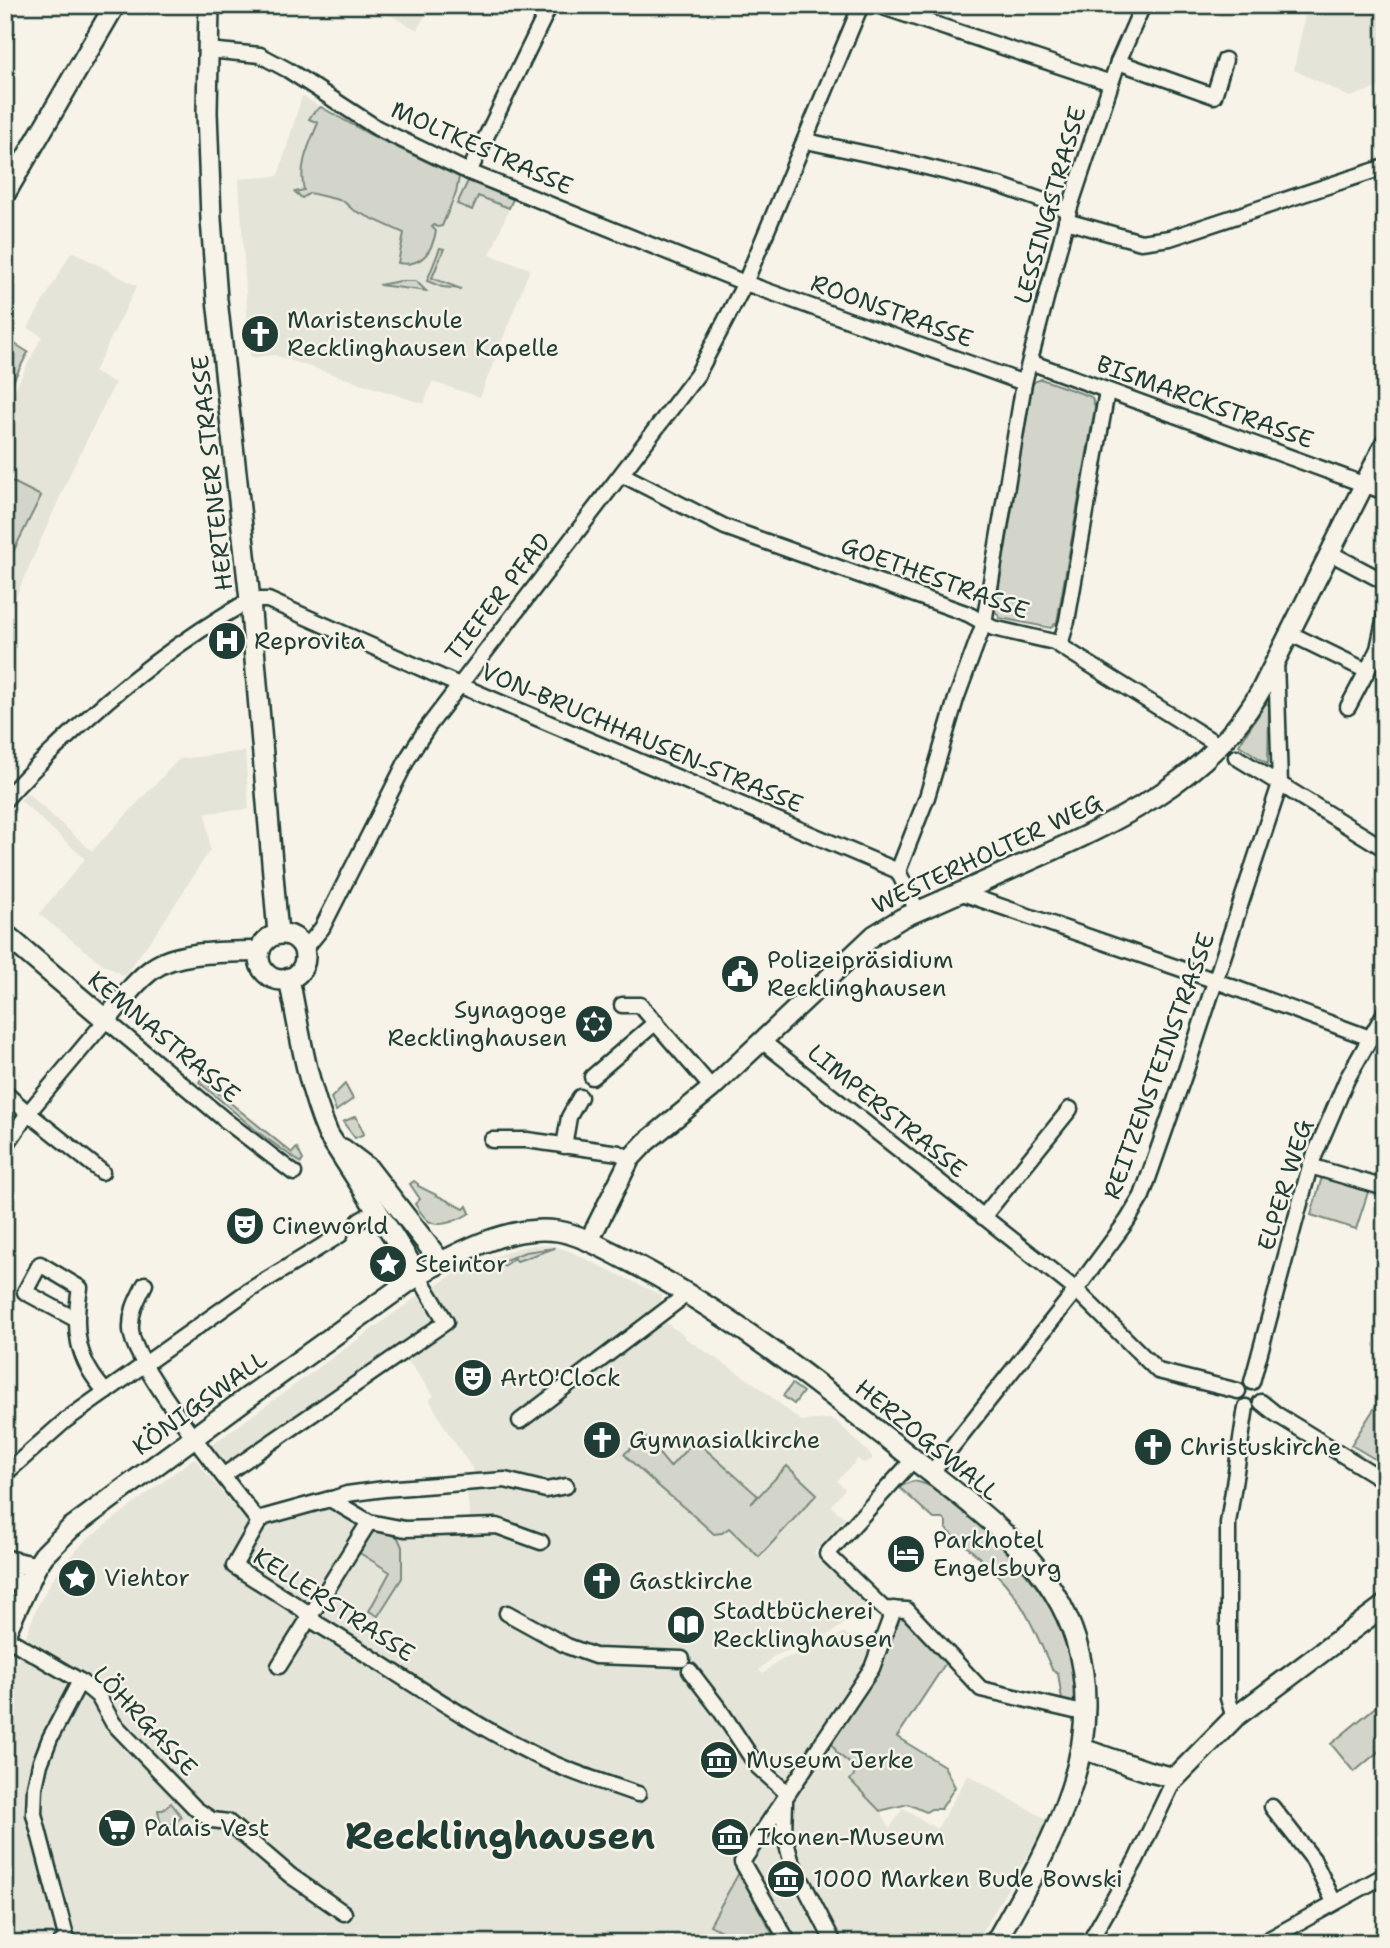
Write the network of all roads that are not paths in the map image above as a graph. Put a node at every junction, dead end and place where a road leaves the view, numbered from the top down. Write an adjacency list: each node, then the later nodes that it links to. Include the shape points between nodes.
1 (190, 5): 8 (main road, via 204,28)
2 (209, 5): 8 (main road, HERTENER STRASSE)
3 (550, 5): 14 (street)
4 (861, 5): 12 (street, TIEFER PFAD)
5 (877, 5): 11 (street)
6 (1143, 5): 10 (street, LESSINGSTRASSE)
7 (117, 7): 15 (main road)
8 (208, 50): 14 (street, MOLTKESTRASSE, via 260,55 377,128); 27 (main road, HERTENER STRASSE, via 217,299)
9 (1225, 60): 10 (street, via 1214,96)
10 (1118, 62): 11 (street, LESSINGSTRASSE)
11 (1111, 83): 16 (street, LESSINGSTRASSE)
12 (806, 141): 16 (street, via 986,182); 17 (street, TIEFER PFAD)
13 (1385, 167): 16 (street, via 1151,241 1141,242)
14 (469, 172): 17 (street, MOLTKESTRASSE)
15 (5, 194)
16 (1068, 215): 18 (street, LESSINGSTRASSE)
17 (745, 283): 19 (street, ROONSTRASSE); 22 (street, TIEFER PFAD, via 697,375)
18 (1030, 362): 19 (street, LESSINGSTRASSE); 20 (street, BISMARCKSTRASSE)
19 (1024, 383): 29 (street, LESSINGSTRASSE)
20 (1107, 391): 23 (street, BISMARCKSTRASSE); 31 (street)
21 (1385, 443): 23 (street, WESTERHOLTER WEG)
22 (623, 475): 29 (street, GOETHESTRASSE, via 725,527); 34 (street, TIEFER PFAD)
23 (1364, 484): 24 (street, BISMARCKSTRASSE); 25 (street, WESTERHOLTER WEG)
24 (1385, 492)
25 (1329, 553): 26 (street); 30 (street, WESTERHOLTER WEG)
26 (1385, 582)
27 (250, 600): 34 (street, VON-BRUCHHAUSEN-STRASSE, via 268,600); 39 (street, via 162,657 102,704); 45 (main road, HERTENER STRASSE)
28 (1385, 616): 33 (street, via 1378,649)
29 (984, 623): 31 (street, GOETHESTRASSE); 41 (street, LESSINGSTRASSE)
30 (1289, 633): 32 (street, WESTERHOLTER WEG); 33 (street)
31 (1060, 645): 36 (street, GOETHESTRASSE)
32 (1276, 658): 36 (street, WESTERHOLTER WEG, via 1249,711); 38 (street, REITZENSTEINSTRASSE)
33 (1367, 671): 35 (street)
34 (459, 685): 41 (street, VON-BRUCHHAUSEN-STRASSE); 46 (street, TIEFER PFAD, via 409,756 322,928)
35 (1348, 707)
36 (1220, 746): 42 (street, WESTERHOLTER WEG, via 1171,787 1110,824)
37 (1236, 757): 38 (street)
38 (1280, 785): 40 (street); 49 (street, REITZENSTEINSTRASSE)
39 (5, 800)
40 (1385, 849)
41 (898, 871): 43 (street)
42 (960, 892): 43 (street, WESTERHOLTER WEG); 49 (street)
43 (917, 911): 55 (street, WESTERHOLTER WEG, via 874,935)
44 (5, 934): 52 (main road, KEMNASTRASSE)
45 (278, 934): 46 (main road, via 294,937); 47 (main road, via 268,938)
46 (304, 950): 48 (main road, via 301,969)
47 (260, 951): 48 (main road, via 268,975); 52 (main road, via 173,958 144,976)
48 (289, 978): 63 (main road, via 317,1105)
49 (1216, 981): 54 (street); 79 (street, REITZENSTEINSTRASSE, via 1142,1196)
50 (621, 1005): 53 (street, via 640,1005)
51 (1385, 1012): 54 (street, ELPER WEG)
52 (106, 1020): 61 (street); 69 (street, KEMNASTRASSE)
53 (656, 1022): 56 (street); 57 (street)
54 (1370, 1038): 67 (street, ELPER WEG)
55 (762, 1041): 57 (street, WESTERHOLTER WEG); 72 (street, LIMPERSTRASSE)
56 (592, 1077)
57 (712, 1088): 66 (street, WESTERHOLTER WEG)
58 (5, 1093): 61 (street)
59 (580, 1097): 65 (street, via 569,1117)
60 (1070, 1109): 72 (street)
61 (28, 1113): 64 (street); 68 (street)
62 (492, 1140): 65 (street)
63 (334, 1142): 71 (main road); 76 (main road, via 368,1168)
64 (5, 1146)
65 (564, 1146): 66 (street, via 619,1153)
66 (630, 1159): 75 (street, WESTERHOLTER WEG)
67 (1310, 1166): 70 (street); 83 (street, ELPER WEG)
68 (102, 1172)
69 (294, 1173)
70 (1385, 1188)
71 (377, 1210): 73 (street); 77 (main road)
72 (983, 1217): 79 (street, LIMPERSTRASSE)
73 (359, 1221)
74 (340, 1235): 82 (street, via 248,1292)
75 (589, 1241): 76 (main road, HERZOGSWALL, via 561,1232 530,1230); 80 (main road, HERZOGSWALL)
76 (441, 1262): 77 (main road, HERZOGSWALL)
77 (418, 1275): 89 (main road, KÖNIGSWALL); 93 (street, via 446,1322)
78 (145, 1284): 82 (street, via 133,1308 131,1331)
79 (1076, 1290): 84 (street, LIMPERSTRASSE, via 1158,1371); 91 (street, REITZENSTEINSTRASSE)
80 (687, 1294): 88 (street); 90 (main road, HERZOGSWALL, via 777,1353)
81 (75, 1319): 85 (street, via 91,1376)
82 (145, 1365): 85 (street); 89 (street)
83 (1252, 1382): 84 (street); 86 (street, via 1263,1389)
84 (1238, 1391): 87 (street)
85 (106, 1392): 92 (street, via 66,1419)
86 (1261, 1402): 87 (street); 94 (street)
87 (1246, 1407): 112 (street, via 1228,1523 1228,1698)
88 (520, 1421)
89 (195, 1436): 93 (street); 101 (main road, KÖNIGSWALL, via 71,1528)
90 (914, 1459): 91 (main road, HERZOGSWALL); 105 (street, via 827,1554 884,1609)
91 (932, 1472): 111 (main road, HERZOGSWALL, via 1022,1550 1047,1582 1076,1642)
92 (5, 1474)
93 (224, 1475): 97 (street)
94 (1385, 1481)
95 (566, 1486): 96 (street, via 546,1490 505,1480 384,1489)
96 (332, 1499): 97 (street); 98 (street)
97 (259, 1522): 107 (street, KELLERSTRASSE, via 234,1566)
98 (369, 1522): 99 (street, via 405,1529 497,1526); 107 (street)
99 (541, 1542)
100 (5, 1560): 101 (main road)
101 (36, 1567): 103 (main road, KÖNIGSWALL)
102 (5, 1578): 103 (main road)
103 (26, 1585): 108 (main road, KÖNIGSWALL)
104 (1385, 1605): 112 (main road)
105 (900, 1610): 111 (street, via 981,1689); 115 (street, via 872,1668)
106 (507, 1614): 115 (street, via 595,1656 686,1665 757,1766)
107 (310, 1617): 109 (street); 116 (street, KELLERSTRASSE, via 453,1710 552,1763)
108 (5, 1636): 110 (street, LÖHRGASSE)
109 (279, 1665)
110 (80, 1681): 120 (street, LÖHRGASSE, via 98,1696 113,1723 196,1809 212,1820 228,1822 291,1876); 122 (street, via 50,1738 35,1787 34,1814 67,1940)
111 (1087, 1714): 113 (main road, HERZOGSWALL)
112 (1234, 1718): 114 (main road)
113 (1083, 1749): 114 (main road); 124 (main road, HERZOGSWALL, via 1059,1821)
114 (1175, 1778): 125 (street)
115 (787, 1793): 121 (street, via 784,1833 791,1860); 123 (street, via 742,1862)
116 (638, 1794)
117 (1272, 1807): 119 (street, via 1313,1859)
118 (1385, 1875): 119 (street)
119 (1334, 1902): 126 (street)
120 (344, 1913)
121 (833, 1942)
122 (60, 1943)
123 (789, 1943)
124 (995, 1943)
125 (1089, 1943)
126 (1262, 1943)

